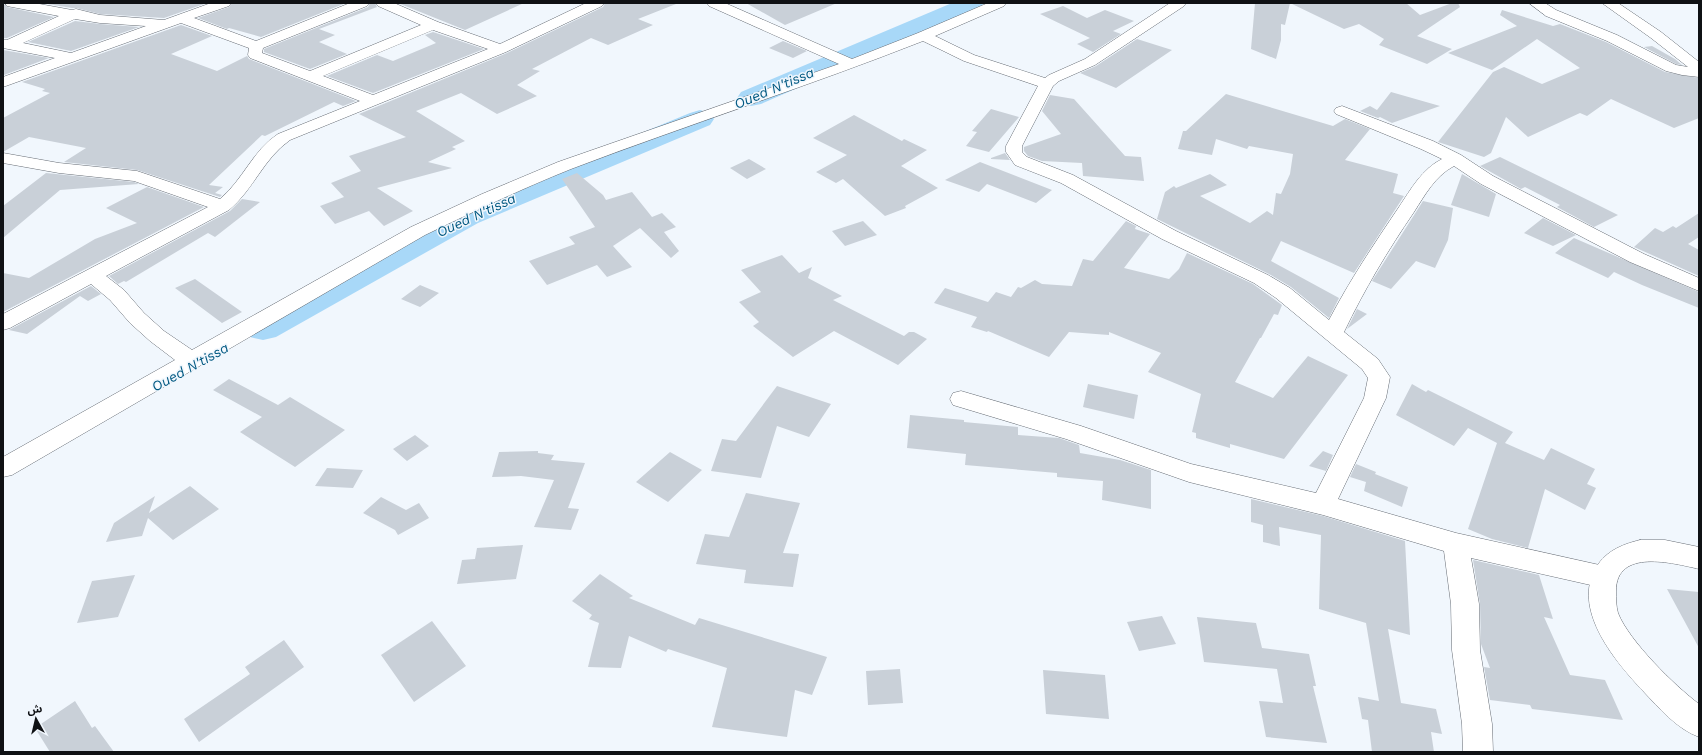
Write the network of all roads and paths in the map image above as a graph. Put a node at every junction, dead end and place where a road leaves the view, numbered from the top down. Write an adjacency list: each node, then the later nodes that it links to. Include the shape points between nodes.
1 (13, 3): 12 (street); 13 (street)
2 (224, 3): 14 (street)
3 (362, 3): 19 (street)
4 (383, 3): 16 (street)
5 (596, 3): 20 (street)
6 (714, 3): 22 (street)
7 (999, 3): 17 (street)
8 (1179, 3): 27 (street, via 1090,62 1054,78)
9 (1536, 3): 24 (street, via 1551,13 1612,38 1671,68)
10 (1609, 3): 23 (street)
11 (91, 6): 13 (street)
12 (3, 8)
13 (74, 14): 15 (street, via 100,19); 18 (street)
14 (183, 19): 15 (street); 19 (street)
15 (169, 23): 21 (street)
16 (433, 25): 20 (street); 25 (street)
17 (923, 36): 22 (street); 27 (street, via 968,58)
18 (6, 44): 21 (street)
19 (256, 46): 25 (street, via 255,55)
20 (501, 49): 28 (street)
21 (70, 57): 26 (street)
22 (852, 64): 37 (street, via 564,166 488,198 418,232)
23 (1699, 69)
24 (1699, 73)
25 (311, 76): 28 (street)
26 (3, 82)
27 (1047, 84): 36 (street, via 1014,146 1014,152 1021,161 1067,179 1169,235 1261,279 1283,292)
28 (374, 100): 32 (street, via 277,141 259,160 239,191)
29 (1342, 111): 31 (street)
30 (3, 158): 32 (street, via 59,168 137,176)
31 (1455, 159): 34 (street, via 1487,180 1637,258); 36 (street, via 1435,171 1413,198 1365,272)
32 (223, 206): 33 (street)
33 (92, 275): 35 (street); 37 (street, via 117,295 157,336)
34 (1699, 285)
35 (3, 322)
36 (1333, 334): 40 (street, via 1370,364 1379,377 1375,398)
37 (192, 361): 39 (street)
38 (961, 399): 40 (street, via 1073,432 1189,473)
39 (3, 468)
40 (1323, 505): 41 (street)
41 (1456, 544): 43 (street); 45 (street, via 1465,604 1466,650 1477,724)
42 (1699, 558): 43 (street, via 1653,551 1629,553 1615,562)
43 (1604, 577): 44 (street, via 1602,601 1607,618 1626,648 1679,708)
44 (1699, 723)
45 (1478, 752)

